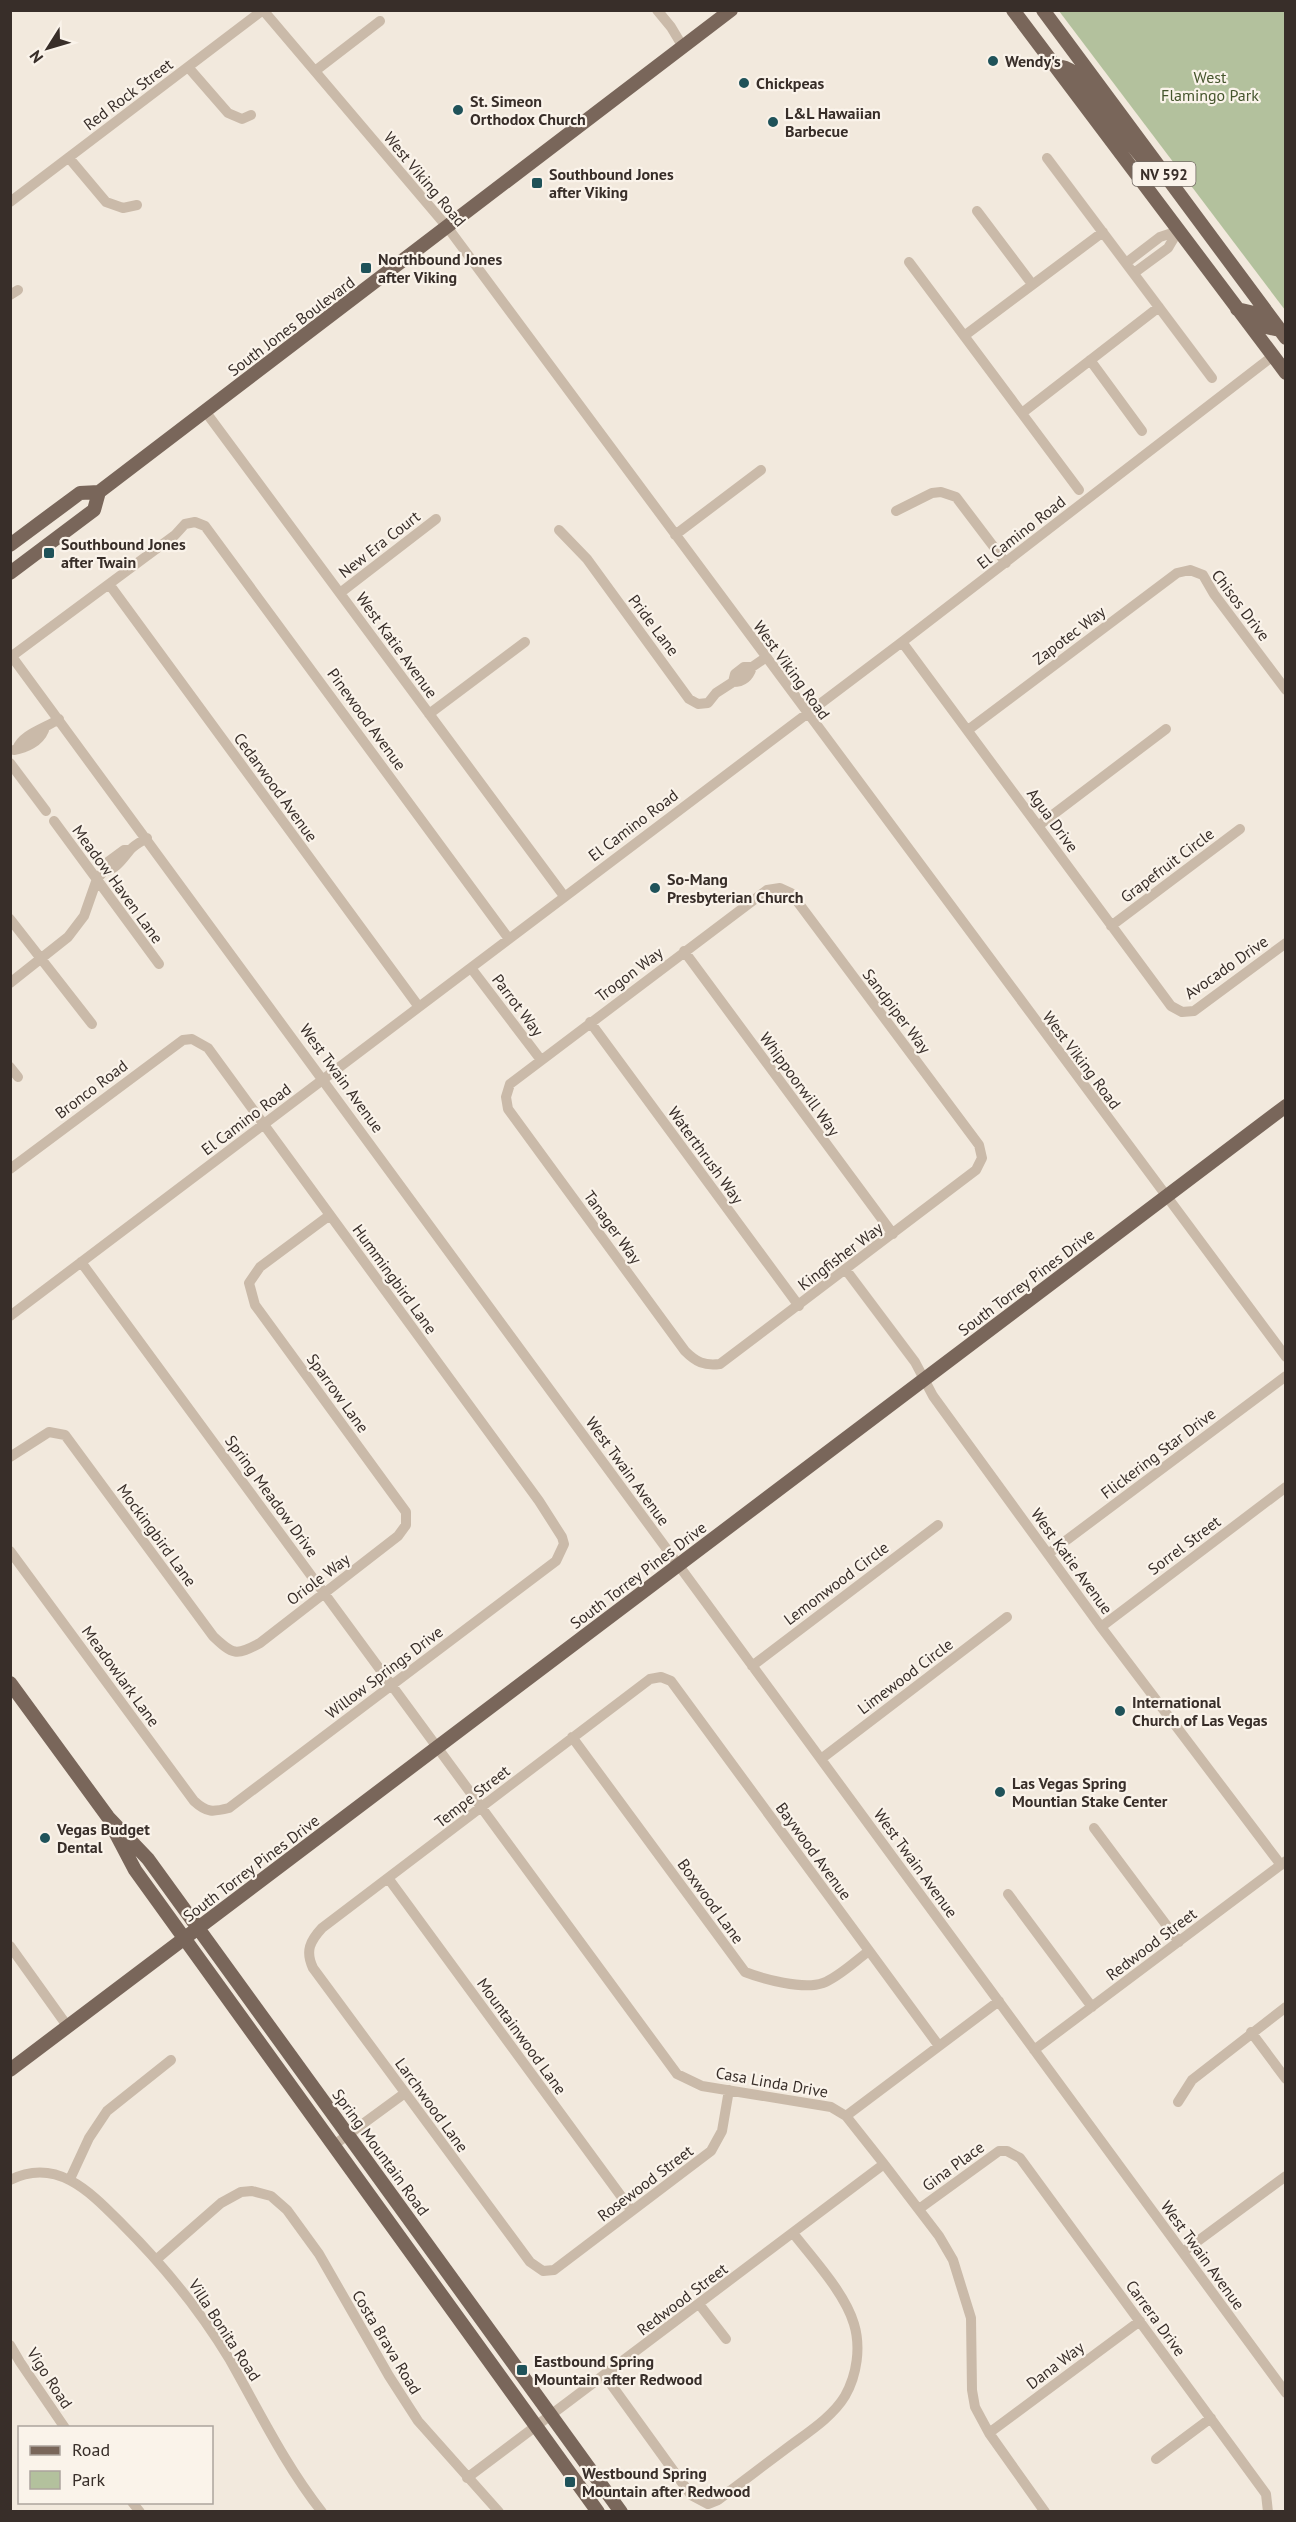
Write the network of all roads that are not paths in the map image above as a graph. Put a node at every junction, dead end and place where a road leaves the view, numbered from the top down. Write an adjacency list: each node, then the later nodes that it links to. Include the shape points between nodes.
1 (263, 10): 9 (street, Red Rock Street); 10 (street, West Viking Road)
2 (657, 10): 7 (street)
3 (731, 10): 7 (main road, South Jones Boulevard)
4 (1013, 10): 8 (main road, NV 592)
5 (1043, 10): 11 (main road, NV 592)
6 (380, 21): 10 (street)
7 (683, 47): 20 (main road, South Jones Boulevard)
8 (1055, 66): 11 (main road, via 1065,66 1074,72 1096,101 1102,105); 12 (main road, NV 592)
9 (188, 67): 13 (street, via 228,113 242,119); 14 (street, Red Rock Street)
10 (315, 71): 20 (street, West Viking Road)
11 (1110, 103): 16 (main road, NV 592)
12 (1087, 108): 16 (main road, via 1107,114 1140,158 1150,168); 21 (main road, NV 592)
13 (251, 115)
14 (69, 158): 17 (street, Red Rock Street); 18 (street, via 106,202 123,208)
15 (1047, 158): 22 (street)
16 (1159, 168): 29 (main road, NV 592)
17 (10, 202)
18 (137, 205)
19 (977, 211): 26 (street)
20 (448, 228): 35 (main road, South Jones Boulevard); 44 (street, West Viking Road)
21 (1178, 231): 24 (street, via 1160,237); 25 (street, via 1168,248); 28 (main road, NV 592)
22 (1103, 232): 24 (street); 26 (street)
23 (909, 262): 30 (street)
24 (1126, 263): 25 (street)
25 (1134, 273): 27 (street)
26 (1032, 284): 30 (street)
27 (1159, 307): 32 (street); 34 (street)
28 (1237, 309): 29 (main road, via 1254,313 1266,327); 31 (main road, NV 592)
29 (1282, 334)
30 (964, 336): 36 (street)
31 (1279, 357): 33 (main road, NV 592); 46 (street, El Camino Road)
32 (1090, 360): 36 (street); 37 (street)
33 (1286, 373)
34 (1212, 378)
35 (205, 411): 40 (main road, South Jones Boulevard); 50 (street, West Katie Avenue)
36 (1022, 413): 39 (street)
37 (1142, 431)
38 (761, 470): 44 (street)
39 (1079, 490)
40 (99, 492): 45 (main road, South Jones Boulevard, via 80,493); 48 (main road, South Jones Boulevard, via 94,510)
41 (896, 511): 46 (street, via 932,493 956,498)
42 (436, 519): 50 (street, New Era Court)
43 (559, 530): 54 (street, Pride Lane, via 587,559 689,699 698,704 708,703 732,682 735,674)
44 (675, 535): 54 (street, West Viking Road)
45 (10, 545)
46 (1006, 563): 52 (street, El Camino Road)
47 (1190, 570): 55 (street, Chisos Drive, via 1203,575); 60 (street, Zapotec Way, via 1177,573)
48 (10, 573)
49 (109, 584): 53 (street); 73 (street, Pinewood Avenue, via 176,535 184,524 206,526); 80 (street, Cedarwood Avenue)
50 (340, 593): 57 (street, West Katie Avenue)
51 (525, 642): 57 (street)
52 (902, 642): 56 (street, El Camino Road); 60 (street, Agua Drive)
53 (11, 655): 58 (street, West Twain Avenue)
54 (765, 658): 56 (street, West Viking Road)
55 (1286, 690)
56 (806, 713): 70 (street, El Camino Road); 94 (street, West Viking Road)
57 (429, 714): 70 (street, West Katie Avenue)
58 (59, 719): 61 (street, via 28,736); 67 (street, West Twain Avenue)
59 (1166, 729): 65 (street)
60 (968, 730): 65 (street, Agua Drive)
61 (14, 750)
62 (10, 763): 63 (street)
63 (46, 811)
64 (54, 821): 68 (street, Meadow Haven Lane)
65 (1038, 826): 72 (street, Agua Drive)
66 (1240, 829): 72 (street, Grapefruit Circle)
67 (147, 838): 68 (street, via 112,858); 88 (street, West Twain Avenue)
68 (100, 875): 76 (street, via 84,916 69,937); 77 (street, Meadow Haven Lane)
69 (780, 888): 75 (street, Trogon Way, via 767,890); 92 (street, Sandpiper Way, via 791,893 979,1145)
70 (564, 896): 73 (street, El Camino Road)
71 (10, 919): 76 (street)
72 (1112, 926): 81 (street, Agua Drive, via 1171,1006)
73 (509, 939): 78 (street, El Camino Road)
74 (1286, 943): 81 (street, Avocado Drive, via 1194,1011)
75 (684, 951): 82 (street, Trogon Way); 96 (street, Whippoorwill Way)
76 (41, 958): 79 (street); 83 (street)
77 (159, 964)
78 (471, 968): 80 (street, El Camino Road); 85 (street, Parrot Way)
79 (10, 983)
80 (419, 1007): 88 (street, El Camino Road)
81 (1182, 1012)
82 (590, 1022): 85 (street, Trogon Way); 99 (street, Waterthrush Way)
83 (92, 1024)
84 (192, 1039): 91 (street, Hummingbird Lane, via 208,1048); 93 (street, Bronco Road, via 183,1040)
85 (541, 1060): 89 (street, Trogon Way, via 510,1084)
86 (10, 1067): 87 (street)
87 (18, 1077)
88 (323, 1078): 91 (street, El Camino Road); 112 (street, West Twain Avenue)
89 (506, 1097): 102 (street, Tanager Way, via 508,1109 685,1351)
90 (1286, 1106): 94 (main road, South Torrey Pines Drive)
91 (264, 1124): 95 (street, Hummingbird Lane); 97 (street, El Camino Road)
92 (982, 1158): 96 (street, Kingfisher Way, via 976,1170)
93 (10, 1169)
94 (1165, 1196): 101 (street, West Viking Road); 104 (main road, South Torrey Pines Drive)
95 (330, 1215): 107 (street, Sparrow Lane, via 260,1267 249,1283 255,1305); 109 (street, Hummingbird Lane, via 539,1502)
96 (892, 1234): 98 (street, Kingfisher Way)
97 (81, 1262): 100 (street, El Camino Road); 113 (street, Spring Meadow Drive)
98 (846, 1270): 99 (street, Kingfisher Way); 104 (street, West Katie Avenue)
99 (799, 1306): 102 (street, Kingfisher Way, via 720,1364)
100 (10, 1316)
101 (1286, 1357)
102 (707, 1365)
103 (1286, 1376): 111 (street, Flickering Star Drive)
104 (924, 1379): 111 (street, West Katie Avenue); 112 (main road, South Torrey Pines Drive)
105 (10, 1457): 116 (street, Mockingbird Lane, via 49,1432 65,1435 213,1636)
106 (1286, 1487): 115 (street, Sorrel Street)
107 (407, 1517): 113 (street, Oriole Way, via 398,1536)
108 (939, 1525): 117 (street, Lemonwood Circle)
109 (564, 1544): 120 (street, Willow Springs Drive, via 556,1561)
110 (10, 1551): 125 (street, Meadowlark Lane, via 194,1801)
111 (1048, 1554): 115 (street, West Katie Avenue)
112 (678, 1565): 117 (street, West Twain Avenue); 122 (main road, South Torrey Pines Drive)
113 (325, 1593): 116 (street, Oriole Way, via 260,1642); 120 (street, Spring Meadow Drive)
114 (1007, 1617): 123 (street, Limewood Circle)
115 (1101, 1627): 128 (street, West Katie Avenue)
116 (237, 1653)
117 (752, 1666): 123 (street, West Twain Avenue)
118 (661, 1677): 121 (street, Tempe Street, via 650,1679); 136 (street, Baywood Avenue, via 671,1681)
119 (10, 1683): 126 (main road, Spring Mountain Road)
120 (392, 1685): 122 (street, Spring Meadow Drive); 125 (street, Willow Springs Drive, via 229,1808)
121 (572, 1737): 124 (street, Tempe Street); 136 (street, Boxwood Lane, via 745,1972 804,1985 821,1984)
122 (438, 1748): 124 (street, Casa Linda Drive); 131 (main road, South Torrey Pines Drive)
123 (821, 1759): 137 (street, West Twain Avenue)
124 (480, 1808): 129 (street, Tempe Street); 147 (street, Casa Linda Drive, via 677,2074 702,2086)
125 (213, 1812)
126 (108, 1817): 131 (main road, Spring Mountain Road, via 148,1858); 132 (main road, Spring Mountain Road, via 135,1870)
127 (1094, 1828): 133 (street)
128 (1283, 1863): 133 (street, Redwood Street)
129 (388, 1878): 135 (street, Tempe Street, via 322,1928); 159 (street, Mountainwood Lane)
130 (1008, 1894): 138 (street)
131 (198, 1928): 132 (main road, South Torrey Pines Drive); 151 (main road, Spring Mountain Road)
132 (184, 1938): 140 (main road, South Torrey Pines Drive); 152 (main road, Spring Mountain Road)
133 (1179, 1942): 138 (street, Redwood Street)
134 (10, 1946): 140 (street)
135 (308, 1948): 148 (street, Larchwood Lane, via 313,1968)
136 (869, 1951): 142 (street, Baywood Avenue)
137 (999, 2001): 142 (street); 143 (street, West Twain Avenue)
138 (1092, 2007): 143 (street, Redwood Street)
139 (1286, 2007): 141 (street)
140 (68, 2027): 145 (main road, South Torrey Pines Drive)
141 (1251, 2032): 146 (street); 149 (street, via 1192,2080)
142 (939, 2046): 150 (street)
143 (1034, 2050): 161 (street, West Twain Avenue)
144 (171, 2060): 156 (street, via 107,2111)
145 (10, 2070)
146 (1286, 2079)
147 (729, 2090): 150 (street, Casa Linda Drive, via 831,2107); 159 (street, Rosewood Street, via 722,2131 711,2151)
148 (405, 2093): 151 (street); 163 (street, Larchwood Lane, via 530,2262)
149 (1178, 2102)
150 (846, 2116): 154 (street, Casa Linda Drive)
151 (348, 2135): 152 (street); 171 (main road, Spring Mountain Road)
152 (334, 2145): 174 (main road, Spring Mountain Road)
153 (1007, 2151): 158 (street, Gina Place, via 999,2151); 165 (street, Carrera Drive, via 1020,2158)
154 (885, 2164): 158 (street, Casa Linda Drive); 160 (street, Redwood Street)
155 (1286, 2176): 161 (street)
156 (70, 2179): 157 (street, Villa Bonita Road, via 52,2173 21,2175); 162 (street, Villa Bonita Road, via 91,2193)
157 (10, 2180)
158 (919, 2209): 175 (street, Casa Linda Drive, via 953,2260 963,2287 971,2318 975,2407)
159 (632, 2211): 163 (street, Rosewood Street, via 554,2270)
160 (793, 2233): 164 (street, Redwood Street); 169 (street, via 841,2297 854,2324 858,2352 846,2394 819,2424 708,2504 691,2495)
161 (1182, 2253): 170 (street, West Twain Avenue)
162 (157, 2259): 177 (street, Costa Brava Road, via 221,2203 241,2192 271,2196 287,2210 319,2254 418,2421); 178 (street, Villa Bonita Road, via 203,2319 273,2439)
163 (543, 2271)
164 (699, 2304): 166 (street); 169 (street, Redwood Street)
165 (1140, 2321): 172 (street, Carrera Drive); 175 (street, Dana Way)
166 (726, 2339)
167 (10, 2345): 168 (street, Vigo Road)
168 (15, 2365): 173 (street, Vigo Road)
169 (605, 2376): 171 (street, Redwood Street)
170 (1286, 2393)
171 (551, 2416): 174 (street, Redwood Street); 181 (main road, Spring Mountain Road)
172 (1211, 2418): 176 (street); 183 (street, Carrera Drive, via 1266,2494)
173 (64, 2426)
174 (537, 2426): 177 (street, Redwood Street); 180 (main road, Spring Mountain Road)
175 (989, 2433): 182 (street, Casa Linda Drive)
176 (1156, 2459)
177 (467, 2478): 179 (street, Costa Brava Road)
178 (322, 2511)
179 (499, 2511)
180 (598, 2511)
181 (621, 2511)
182 (1046, 2511)
183 (1268, 2511)

